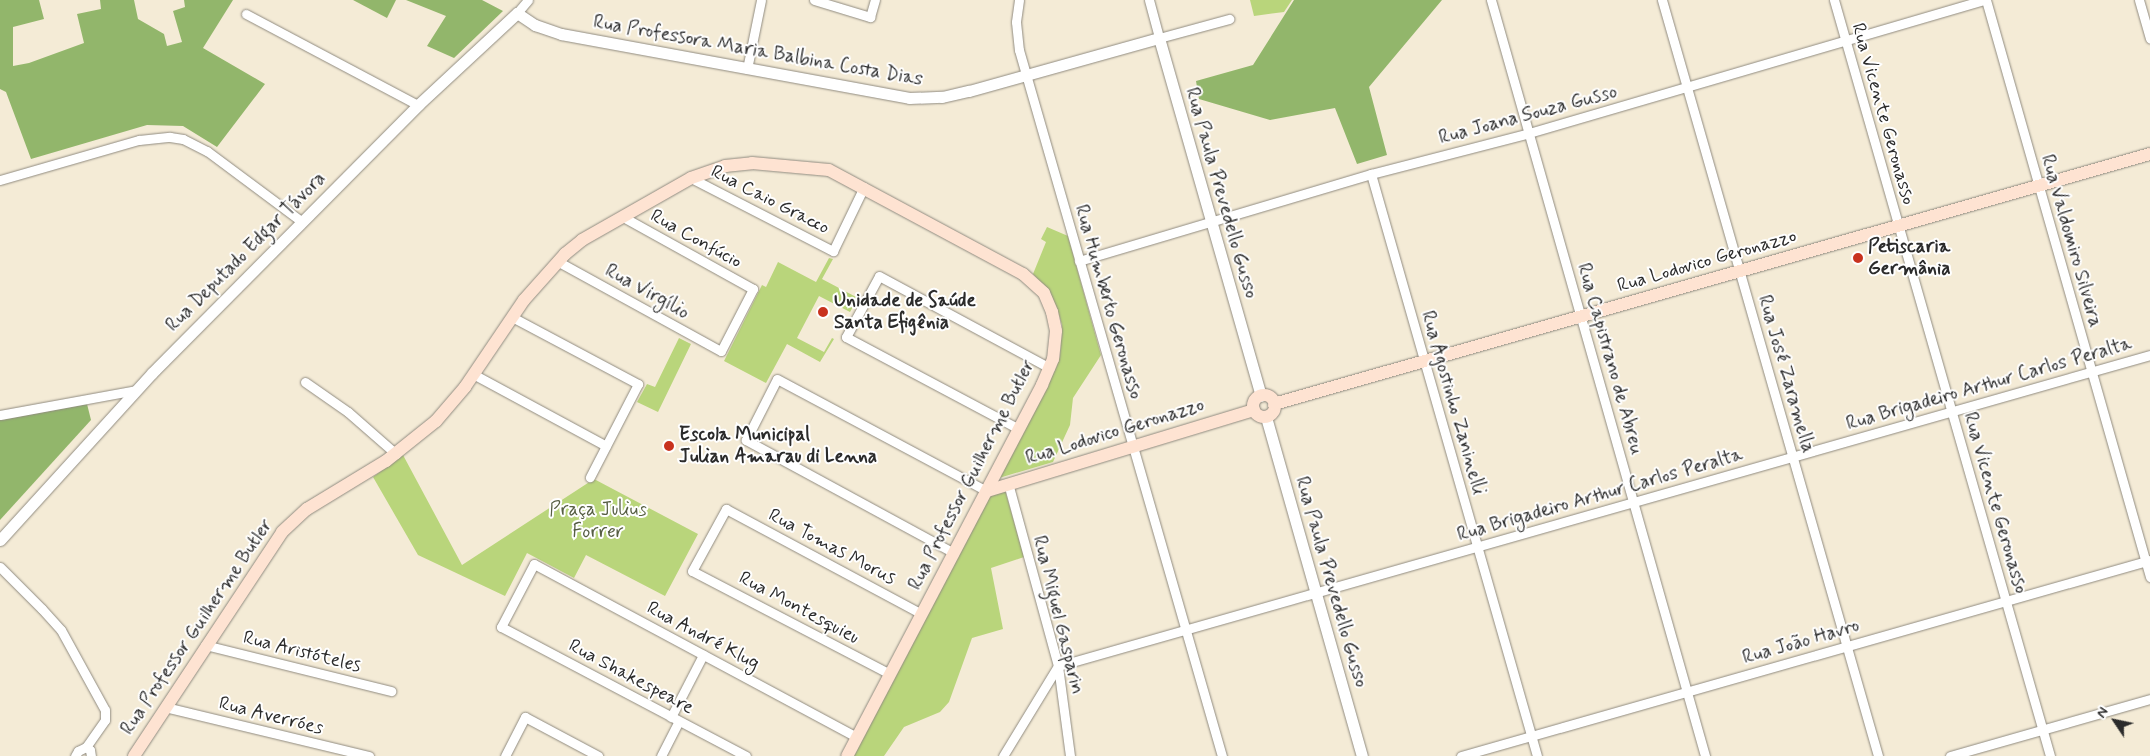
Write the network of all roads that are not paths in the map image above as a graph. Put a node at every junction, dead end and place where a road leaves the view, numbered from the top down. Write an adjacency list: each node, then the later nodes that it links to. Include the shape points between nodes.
1 (528, 0): 12 (street, Rua Deputado Edgar Távora)
2 (761, 0): 18 (street)
3 (814, 0): 4 (street, via 870,17)
4 (876, 0)
5 (1019, 0): 19 (street, Rua Humberto Geronasso, via 1016,37)
6 (1149, 0): 15 (street, Rua Paula Prevedello Gusso)
7 (1491, 0): 22 (street, Rua Capistrano de Abreu)
8 (1662, 0): 20 (street, Rua José Zaramella)
9 (1834, 0): 17 (street, Rua Vicente Geronasso)
10 (1985, 0): 17 (street, Rua Joana Souza Gusso); 27 (street, Rua Valdomiro Silveira)
11 (2139, 0): 16 (street)
12 (517, 13): 18 (street, Rua Professora Maria Balbina Costa Dias, via 536,25 562,34); 21 (street, Rua Deputado Edgar Távora)
13 (246, 14): 21 (street)
14 (1229, 19): 15 (street, Rua Professora Maria Balbina Costa Dias)
15 (1159, 38): 19 (street, Rua Professora Maria Balbina Costa Dias); 31 (street, Rua Paula Prevedello Gusso)
16 (2150, 38)
17 (1846, 41): 20 (street, Rua Joana Souza Gusso); 32 (street, Rua Vicente Geronasso)
18 (747, 69): 19 (street, Rua Professora Maria Balbina Costa Dias, via 909,98 955,94)
19 (1026, 75): 33 (street, Rua Humberto Geronasso)
20 (1687, 87): 22 (street, Rua Joana Souza Gusso); 35 (street, Rua José Zaramella)
21 (418, 105): 30 (street, Rua Deputado Edgar Távora)
22 (1529, 134): 24 (street, Rua Joana Souza Gusso); 36 (street, Rua Capistrano de Abreu)
23 (2150, 154): 27 (main road, Rua Lodovico Geronazzo)
24 (1371, 174): 31 (street, Rua Joana Souza Gusso); 40 (street, Rua Agostinho Zaninelli)
25 (691, 178): 28 (main road, Rua Professor Guilherme Butler, via 725,166 752,163 829,170); 28 (street, Rua Caio Gracco, via 833,251); 29 (main road, Rua Professor Guilherme Butler)
26 (0, 180): 30 (street, via 114,147 170,137 183,139 207,151)
27 (2038, 186): 32 (main road, Rua Lodovico Geronazzo); 42 (street, Rua Valdomiro Silveira)
28 (864, 187): 41 (main road, Rua Professor Guilherme Butler, via 1023,274 1038,286 1048,301 1056,331)
29 (623, 217): 34 (main road, Rua Professor Guilherme Butler, via 574,246); 38 (street, Rua Confúcio, via 754,289)
30 (302, 221): 45 (street, Rua Deputado Edgar Távora)
31 (1211, 222): 33 (street, Rua Joana Souza Gusso); 46 (street, Rua Paula Prevedello Gusso)
32 (1898, 226): 35 (main road, Rua Lodovico Geronazzo); 49 (street, Rua Vicente Geronasso)
33 (1079, 260): 54 (street, Rua Humberto Geronasso)
34 (557, 261): 37 (main road, Rua Professor Guilherme Butler); 38 (street, Rua Virgílio)
35 (1740, 271): 36 (main road, Rua Lodovico Geronazzo); 56 (street, Rua José Zaramella)
36 (1581, 316): 40 (main road, Rua Lodovico Geronazzo); 60 (street, Rua Capistrano de Abreu)
37 (512, 317): 43 (main road, Rua Professor Guilherme Butler); 53 (street, via 638,384)
38 (721, 351)
39 (2150, 355): 42 (street, Rua Brigadeiro Arthur Carlos Peralta)
40 (1424, 361): 47 (main road, Rua Lodovico Geronazzo); 62 (street, Rua Agostinho Zaninelli)
41 (1050, 368): 52 (main road, Rua Professor Guilherme Butler); 52 (street, via 879,276 846,337)
42 (2091, 371): 49 (street, Rua Brigadeiro Arthur Carlos Peralta); 64 (street, Rua Valdomiro Silveira)
43 (473, 374): 53 (street); 55 (main road, Rua Professor Guilherme Butler, via 436,421)
44 (306, 382): 55 (street, via 348,412)
45 (136, 390): 50 (street); 61 (street, Rua Deputado Edgar Távora)
46 (1260, 396): 47 (main road, via 1268,396); 48 (main road, via 1254,403)
47 (1274, 404): 51 (main road, via 1272,413)
48 (1254, 410): 51 (main road); 54 (main road, Rua Lodovico Geronazzo)
49 (1952, 411): 56 (street, Rua Brigadeiro Arthur Carlos Peralta); 69 (street, Rua Vicente Geronasso)
50 (0, 415)
51 (1266, 417): 68 (street, Rua Paula Prevedello Gusso)
52 (1019, 429): 59 (main road, Rua Professor Guilherme Butler)
53 (606, 446): 57 (street)
54 (1132, 446): 58 (main road, Rua Lodovico Geronazzo); 72 (street, Rua Humberto Geronasso)
55 (396, 454): 73 (main road, Rua Professor Guilherme Butler, via 306,509 289,523)
56 (1793, 457): 60 (street, Rua Brigadeiro Arthur Carlos Peralta); 74 (street, Rua José Zaramella)
57 (590, 478)
58 (1008, 483): 59 (main road, Rua Lodovico Geronazzo); 76 (street, Rua Miguel Gasparin)
59 (987, 491): 63 (main road, Rua Professor Guilherme Butler); 63 (street, via 777,379 746,440)
60 (1633, 502): 62 (street, Rua Brigadeiro Arthur Carlos Peralta); 79 (street, Rua Capistrano de Abreu)
61 (0, 540)
62 (1477, 547): 68 (street, Rua Brigadeiro Arthur Carlos Peralta); 84 (street, Rua Agostinho Zaninelli)
63 (954, 553): 70 (main road, Rua Professor Guilherme Butler)
64 (2148, 560): 67 (street, Rua Valdomiro Silveira); 69 (street, Rua João Havro)
65 (0, 567): 86 (street, via 60,630 105,710 106,720)
66 (692, 571): 70 (street, Rua Tomas Morus, via 726,509); 77 (street, Rua Montesquieu)
67 (2150, 577)
68 (1316, 593): 72 (street, Rua Brigadeiro Arthur Carlos Peralta); 99 (street, Rua Paula Prevedello Gusso)
69 (2006, 601): 74 (street, Rua João Havro); 83 (street, Rua Vicente Geronasso)
70 (922, 614): 77 (main road, Rua Professor Guilherme Butler)
71 (501, 627): 75 (street, Rua André Klug, via 534,564); 82 (street, Rua Shakespeare)
72 (1185, 630): 76 (street, Rua Brigadeiro Arthur Carlos Peralta); 98 (street, Rua Humberto Geronasso)
73 (205, 645): 78 (street, Rua Aristóteles); 81 (main road, Rua Professor Guilherme Butler)
74 (1847, 646): 79 (street, Rua João Havro); 103 (street, Rua José Zaramella)
75 (703, 655): 82 (street); 85 (street, Rua André Klug)
76 (1058, 666): 96 (street); 97 (street, Rua Miguel Gasparin)
77 (890, 674): 85 (main road, Rua Professor Guilherme Butler)
78 (391, 691)
79 (1687, 692): 84 (street, Rua João Havro); 102 (street, Rua Capistrano de Abreu)
80 (2150, 699): 83 (street)
81 (165, 707): 89 (main road, Rua Professor Guilherme Butler); 90 (street, Rua Averróes)
82 (675, 719): 93 (street); 94 (street, Rua Shakespeare)
83 (2042, 730): 104 (street); 105 (street, Rua Vicente Geronasso)
84 (1531, 736): 100 (street, Rua João Havro); 101 (street, Rua Agostinho Zaninelli)
85 (857, 737): 95 (main road, Rua Professor Guilherme Butler)
86 (86, 747): 87 (street); 88 (street)
87 (75, 756)
88 (92, 756)
89 (134, 756)
90 (369, 756)
91 (505, 756): 92 (street, via 524,717)
92 (598, 756)
93 (661, 756)
94 (746, 756)
95 (847, 756)
96 (1003, 756)
97 (1070, 756)
98 (1222, 756)
99 (1362, 756)
100 (1461, 756)
101 (1537, 756)
102 (1705, 756)
103 (1878, 756)
104 (1950, 756)
105 (2050, 756)

